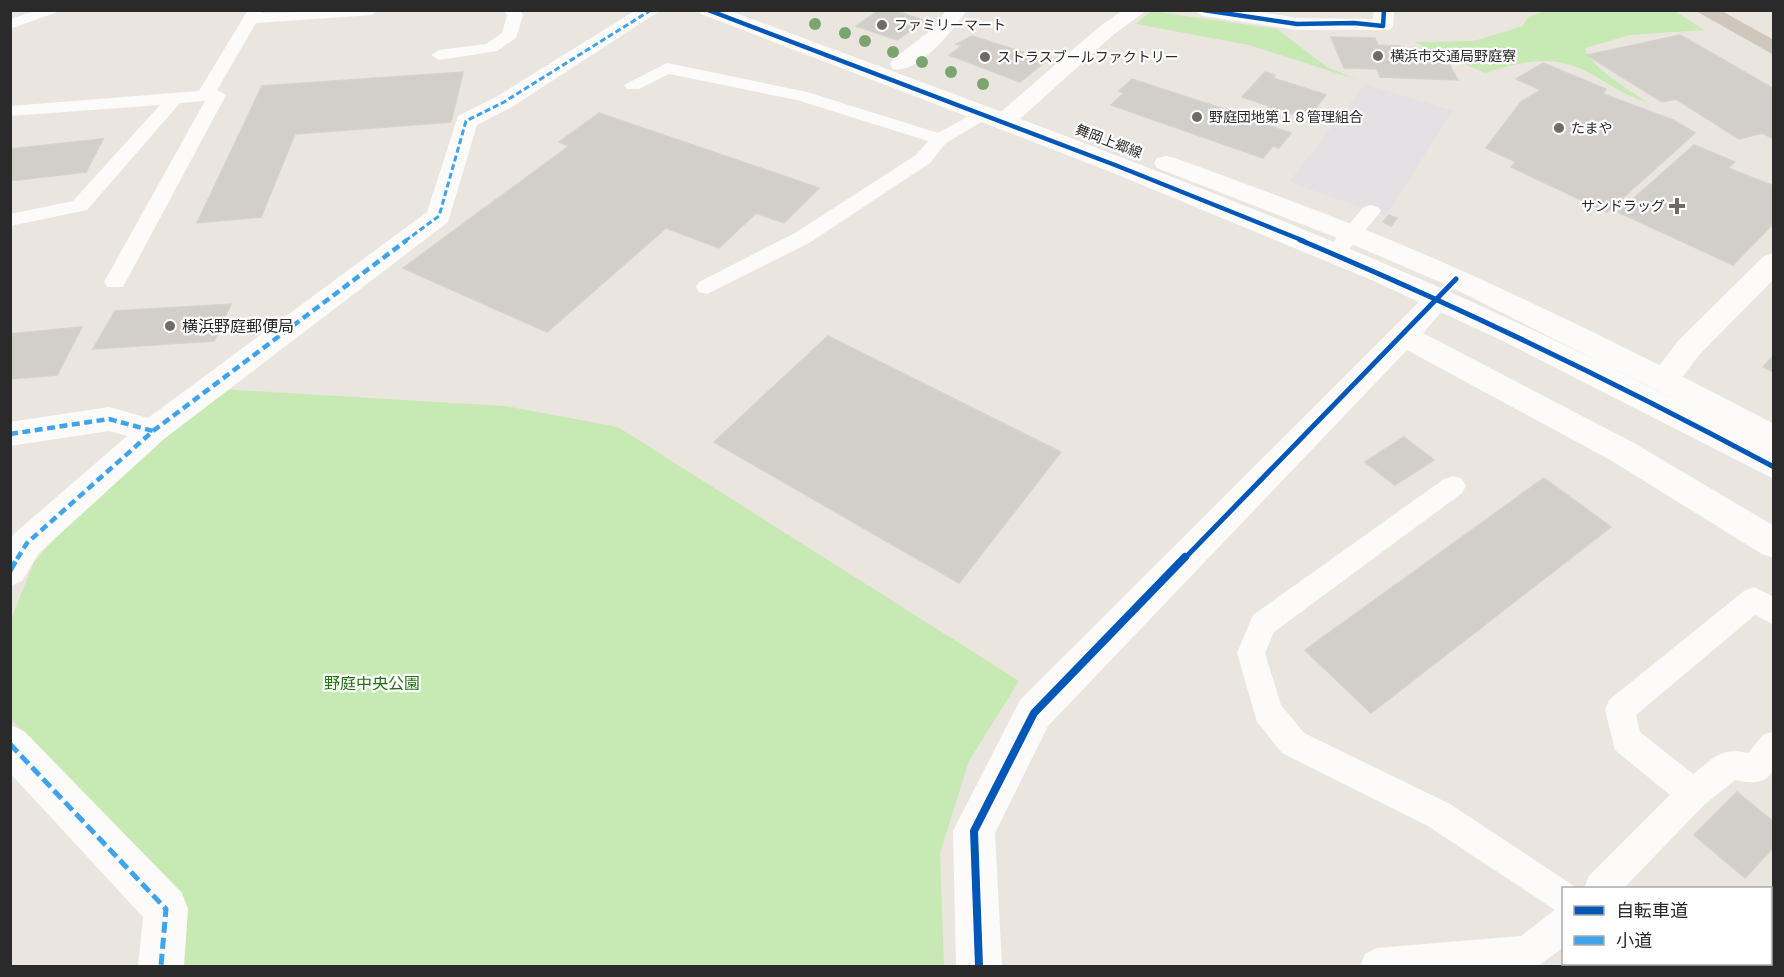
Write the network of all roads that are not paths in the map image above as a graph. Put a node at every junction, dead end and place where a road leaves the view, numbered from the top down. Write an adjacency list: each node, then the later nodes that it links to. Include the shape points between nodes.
1 (56, 10): 13 (lane)
2 (372, 10): 12 (lane)
3 (511, 10): 15 (lane, via 515,15 510,35 491,48)
4 (651, 10): 33 (street, via 504,102 466,121 439,216)
5 (708, 10): 22 (street)
6 (760, 10): 16 (street, 舞岡上郷線)
7 (957, 10): 16 (street, via 941,32)
8 (1137, 10): 20 (street, via 1106,31)
9 (1203, 10): 10 (street, via 1297,24 1354,22 1383,26)
10 (1384, 10)
11 (1704, 10): 14 (highway)
12 (254, 15): 18 (lane)
13 (10, 24)
14 (1773, 49)
15 (439, 55)
16 (901, 64): 20 (street, 舞岡上郷線)
17 (633, 85): 23 (lane, via 667,68 801,96)
18 (205, 96): 19 (lane); 28 (lane, via 217,94)
19 (176, 97): 21 (lane); 25 (lane, via 80,206)
20 (1021, 107): 22 (street); 26 (street, 舞岡上郷線)
21 (10, 111)
22 (993, 119): 23 (lane); 26 (street)
23 (940, 139): 29 (lane, via 924,159 802,238)
24 (1371, 211): 26 (lane)
25 (10, 220)
26 (1342, 244): 30 (street)
27 (1768, 278): 32 (street, via 1676,361)
28 (116, 282)
29 (707, 287)
30 (1448, 289): 31 (street); 32 (street); 36 (street)
31 (1403, 335): 38 (street, via 1623,452); 48 (street, via 1034,713 974,831)
32 (1664, 379): 35 (street)
33 (153, 431): 34 (street, via 109,419); 39 (street, via 27,543)
34 (10, 435)
35 (1773, 439)
36 (1773, 467)
37 (1453, 486): 45 (lane, via 1263,624 1251,653 1268,712 1293,743 1439,814)
38 (1773, 544)
39 (10, 571)
40 (1773, 613): 43 (lane, via 1754,599 1620,710 1626,740)
41 (10, 744): 47 (street, via 166,909)
42 (1773, 745): 43 (lane, via 1754,769 1730,764)
43 (1693, 794): 44 (lane)
44 (1602, 887)
45 (1562, 896)
46 (1562, 925): 49 (lane, via 1528,953)
47 (161, 966)
48 (979, 966)
49 (1377, 966)

